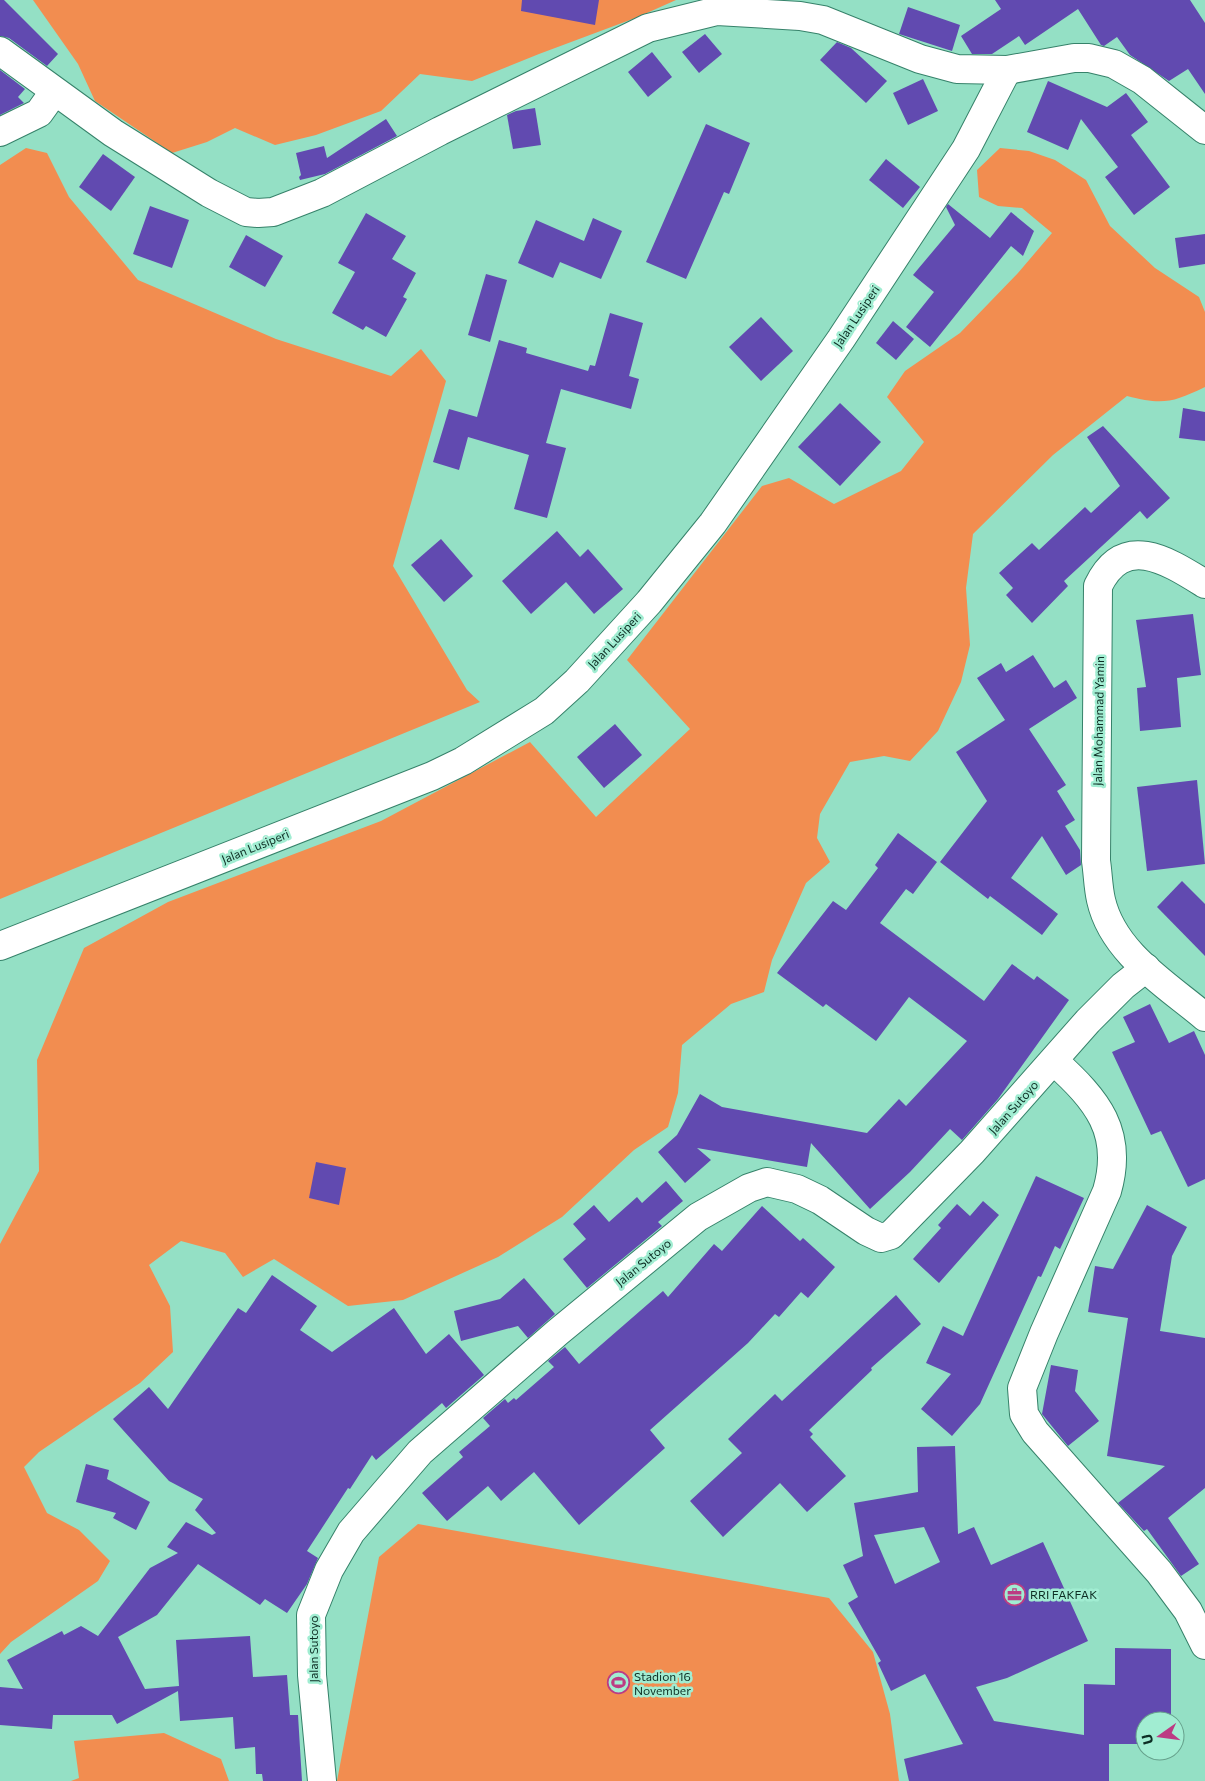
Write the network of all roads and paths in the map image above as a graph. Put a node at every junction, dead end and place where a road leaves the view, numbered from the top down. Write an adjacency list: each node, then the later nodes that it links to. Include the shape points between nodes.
1 (0, 51): 3 (main road)
2 (1007, 70): 3 (main road, via 957,70 920,60 823,20 717,11 648,28 322,193 258,214 246,212 209,193); 4 (main road, via 1074,58 1114,64 1142,80); 7 (main road, Jalan Lusiperi, via 966,150 841,339 713,523 649,602 544,711 463,761 432,776)
3 (54, 92): 5 (main road, via 39,113)
4 (1205, 130)
5 (0, 132)
6 (1205, 584): 8 (main road, Jalan Mohammad Yamin, via 1153,557 1135,554 1117,561 1098,586 1096,861 1101,901 1126,949)
7 (0, 946)
8 (1146, 968): 9 (main road, Jalan Mohammad Yamin); 10 (main road, Jalan Sutoyo, via 1088,1021)
9 (1205, 1017)
10 (1055, 1062): 11 (main road, via 1078,1083 1104,1117 1114,1150 1113,1170 1107,1191 1022,1388 1024,1414 1035,1432 1160,1572 1188,1611); 12 (main road, Jalan Sutoyo, via 891,1235 881,1238 866,1231 820,1200 797,1189 767,1182 748,1188 698,1217 558,1332 420,1452 351,1532 329,1570 311,1615 312,1675)
11 (1205, 1645)
12 (322, 1781)

